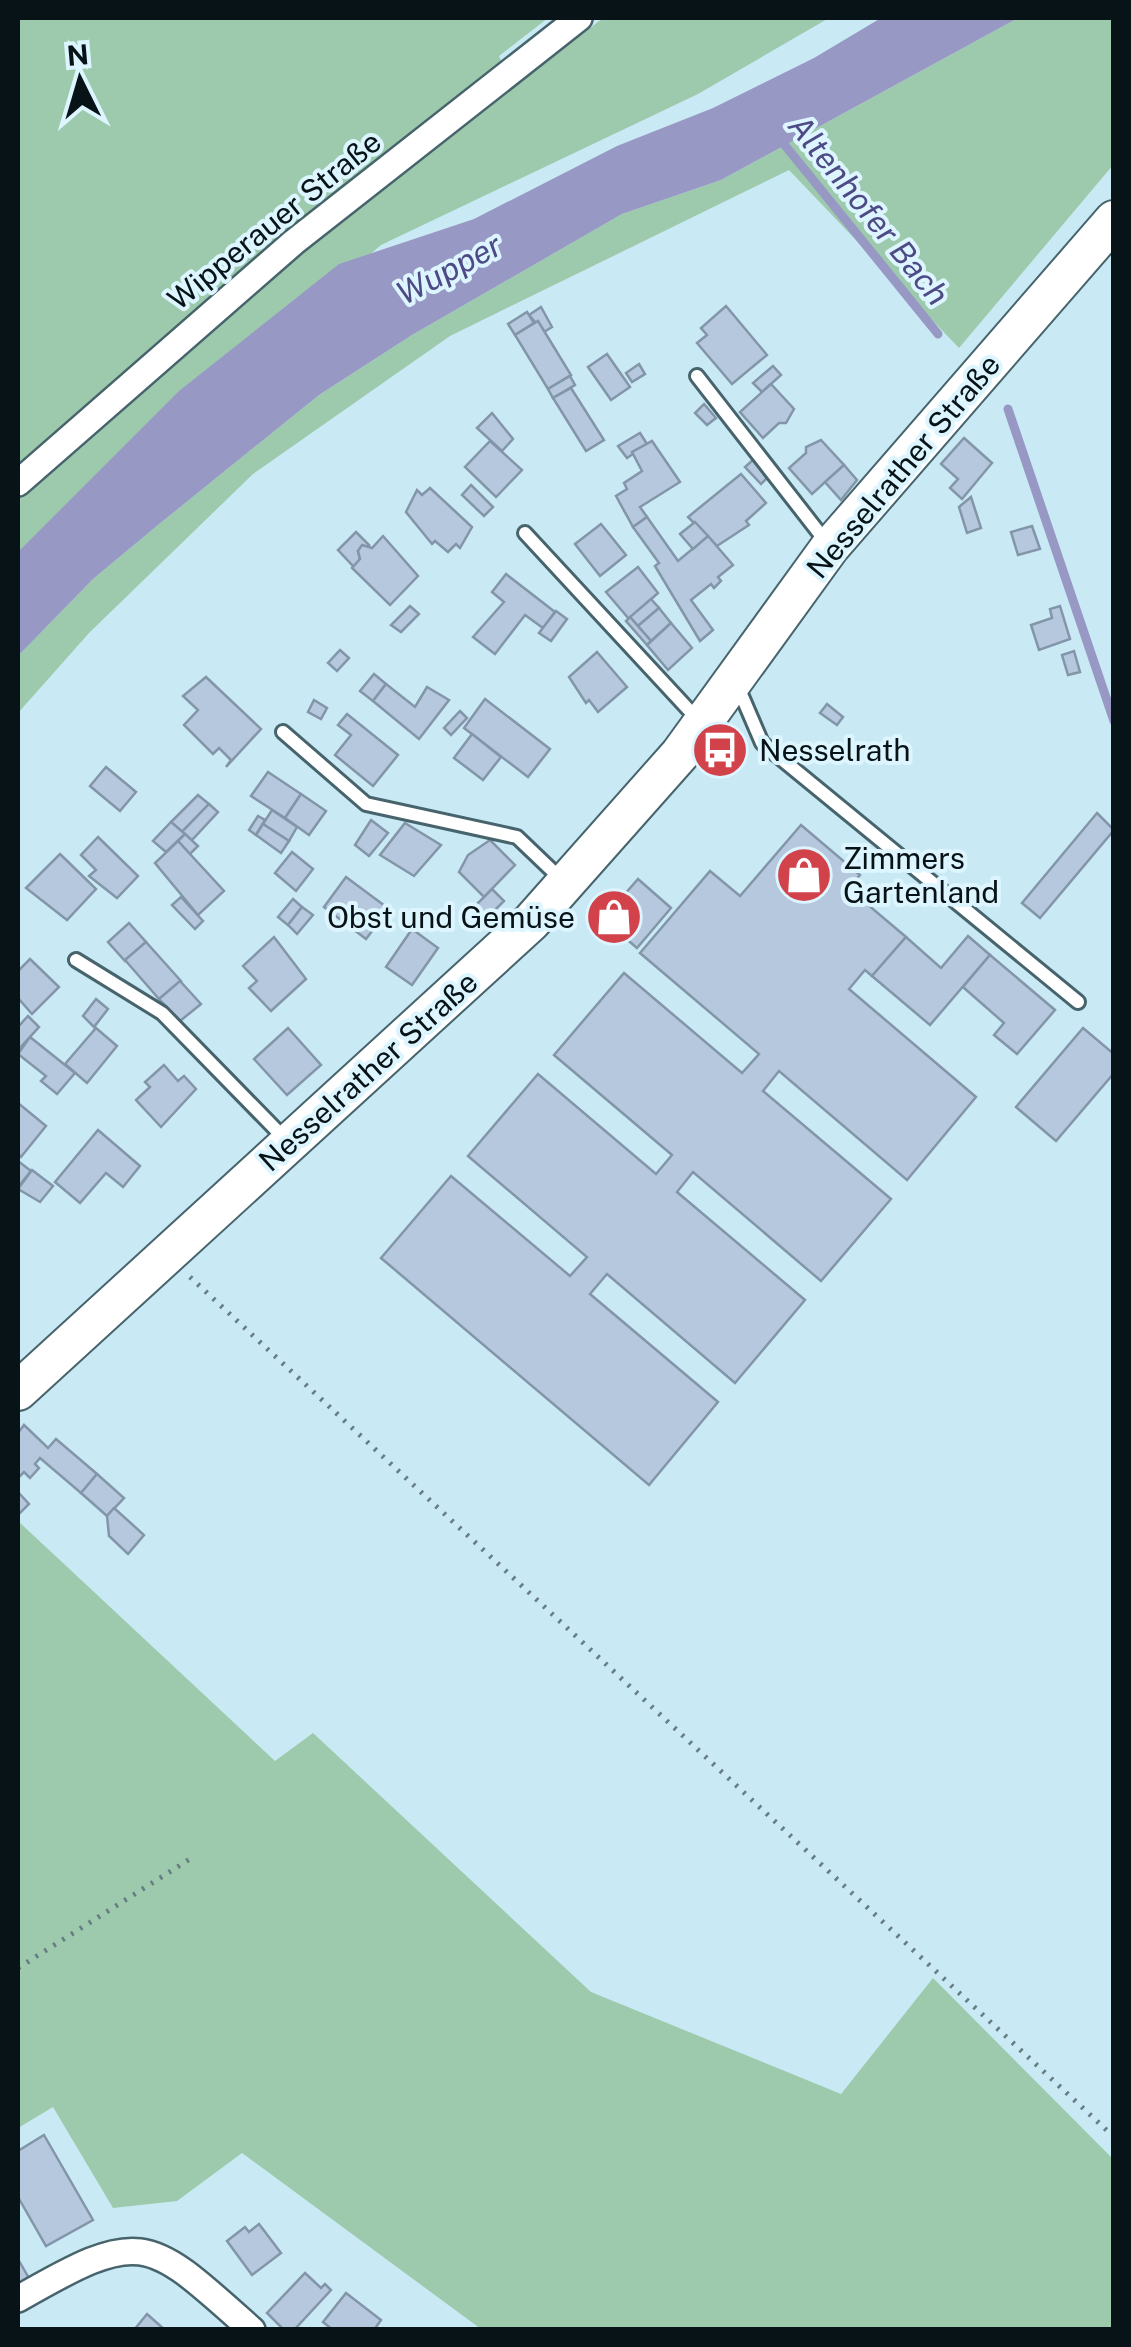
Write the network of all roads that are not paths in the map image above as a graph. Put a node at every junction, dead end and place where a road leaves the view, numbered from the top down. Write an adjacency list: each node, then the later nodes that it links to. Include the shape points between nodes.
1 (579, 18): 4 (street, Wipperauer Straße, via 294,242)
2 (1114, 220): 6 (main road, Nesselrather Straße)
3 (697, 376): 6 (lane)
4 (18, 483)
5 (524, 533): 8 (lane)
6 (830, 547): 7 (main road, Nesselrather Straße)
7 (735, 680): 8 (main road, Nesselrather Straße); 12 (lane, via 762,743)
8 (702, 725): 10 (main road, Nesselrather Straße)
9 (282, 732): 10 (lane, via 366,804 518,837)
10 (566, 884): 13 (main road, Nesselrather Straße)
11 (76, 960): 13 (lane, via 162,1013)
12 (1078, 1002)
13 (289, 1143): 14 (main road, Nesselrather Straße)
14 (18, 1391)
15 (18, 2299): 16 (street, via 90,2257 138,2248 181,2266)
16 (252, 2330)

